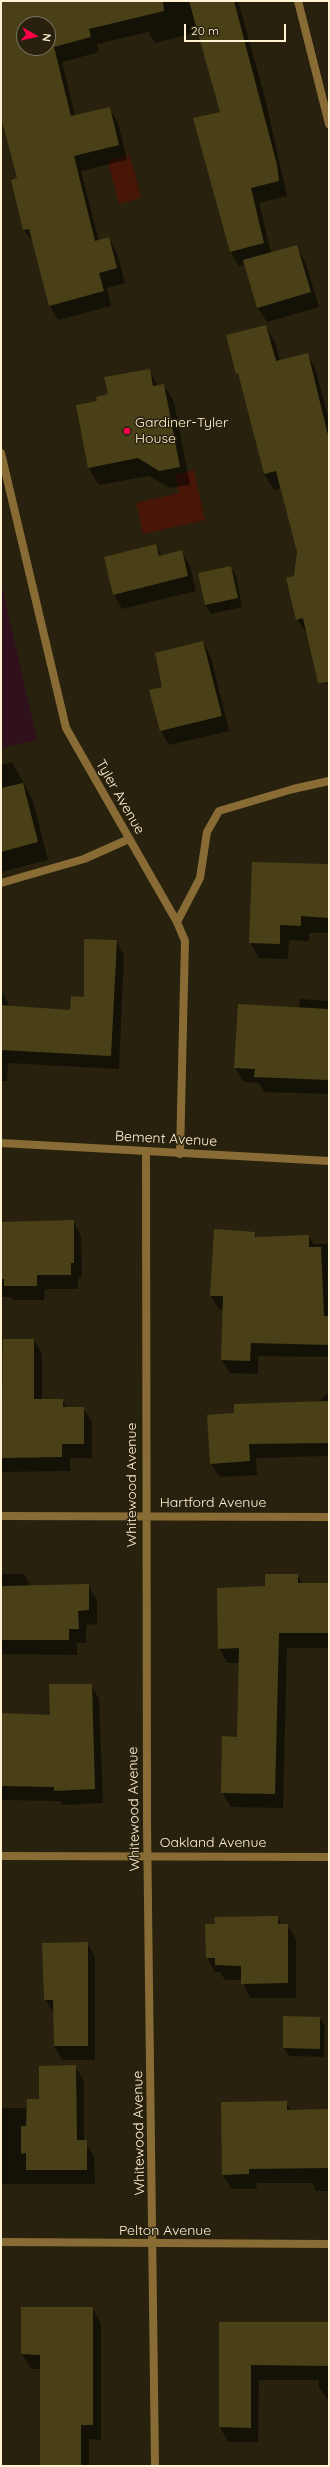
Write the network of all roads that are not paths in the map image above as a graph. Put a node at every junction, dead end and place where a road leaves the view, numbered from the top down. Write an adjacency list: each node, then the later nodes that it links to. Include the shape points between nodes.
1 (298, 1): 2 (street)
2 (329, 124)
3 (1, 453): 5 (street, Tyler Avenue, via 66,728)
4 (329, 781): 7 (street, via 293,789 219,812 207,832 200,878)
5 (130, 839): 6 (street, via 84,859); 7 (street, Tyler Avenue)
6 (1, 883)
7 (177, 922): 10 (street, Tyler Avenue, via 185,941)
8 (1, 1143): 9 (street, Bement Avenue)
9 (146, 1151): 10 (street, Bement Avenue); 13 (street, Whitewood Avenue)
10 (180, 1154): 11 (street, Bement Avenue)
11 (329, 1161)
12 (1, 1516): 13 (street, Hartford Avenue)
13 (145, 1516): 14 (street, Hartford Avenue); 16 (street, Whitewood Avenue)
14 (329, 1517)
15 (1, 1856): 16 (street, Oakland Avenue)
16 (147, 1856): 17 (street, Oakland Avenue); 19 (street, Whitewood Avenue)
17 (329, 1857)
18 (1, 2242): 19 (street, Pelton Avenue)
19 (154, 2244): 20 (street, Pelton Avenue); 21 (street, Whitewood Avenue)
20 (329, 2244)
21 (155, 2466)

